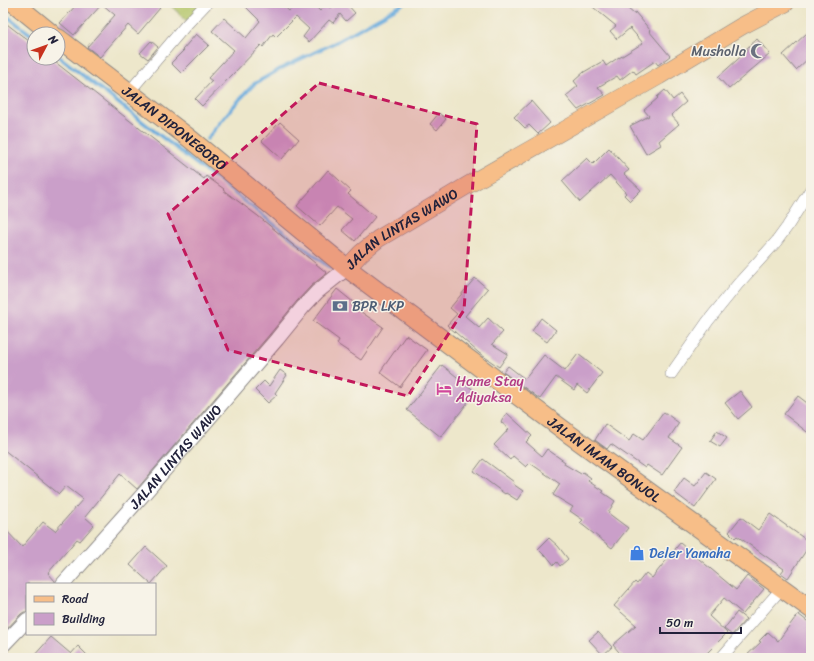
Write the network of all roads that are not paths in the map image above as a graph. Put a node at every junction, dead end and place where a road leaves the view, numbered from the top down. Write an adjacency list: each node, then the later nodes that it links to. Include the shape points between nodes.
1 (14, 3): 4 (highway)
2 (207, 3): 6 (street)
3 (786, 3): 8 (main road, JALAN LINTAS WAWO, via 742,26 378,239)
4 (42, 26)
5 (66, 44): 6 (highway, JALAN DIPONEGORO)
6 (129, 92): 8 (highway, JALAN DIPONEGORO)
7 (811, 189): 9 (street, via 776,242 708,321)
8 (347, 268): 10 (street, JALAN LINTAS WAWO, via 303,307 148,490); 11 (highway, JALAN IMAM BONJOL, via 569,434)
9 (671, 374)
10 (64, 583)
11 (782, 588): 12 (highway, JALAN IMAM BONJOL); 15 (street)
12 (811, 609)
13 (26, 621): 14 (street)
14 (3, 645)
15 (721, 658)

